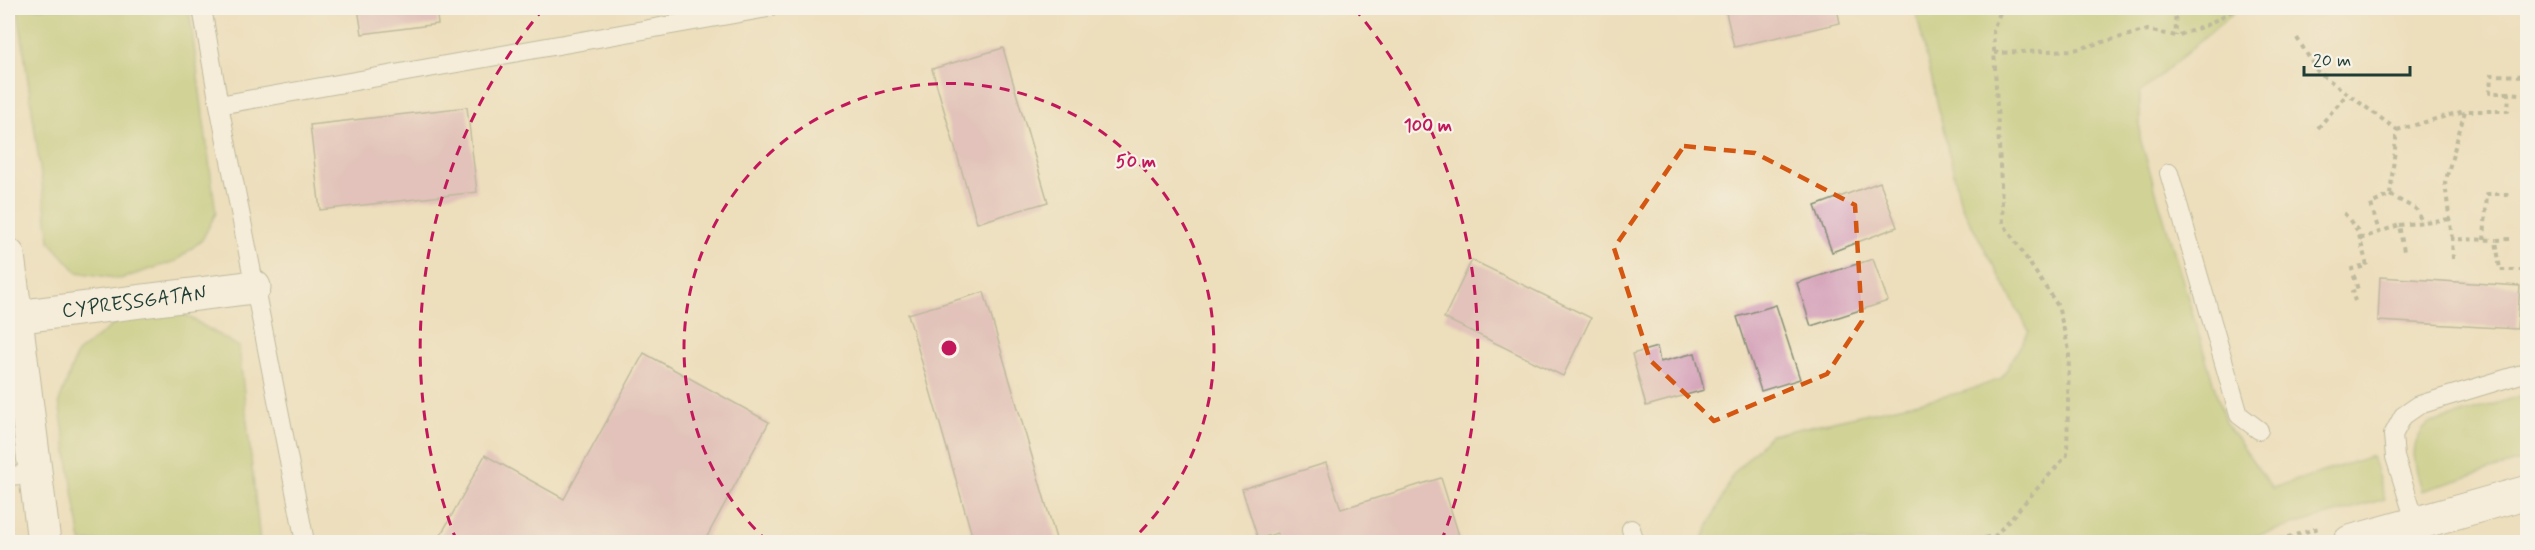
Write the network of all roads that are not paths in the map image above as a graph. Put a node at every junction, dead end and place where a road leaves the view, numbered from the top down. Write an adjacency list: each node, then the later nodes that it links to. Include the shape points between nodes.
1 (202, 8): 3 (lane)
2 (768, 8): 3 (lane)
3 (219, 105): 6 (lane)
4 (2169, 173): 9 (lane, via 2239,415)
5 (8, 255): 7 (main road)
6 (254, 287): 7 (main road, CYPRESSGATAN); 14 (lane)
7 (15, 317): 10 (main road)
8 (2528, 372): 12 (lane, via 2419,405 2403,416 2393,435 2395,457)
9 (2259, 430)
10 (22, 475): 13 (main road)
11 (2528, 492): 12 (main road)
12 (2416, 524): 15 (main road)
13 (44, 543)
14 (305, 543)
15 (2350, 543)

